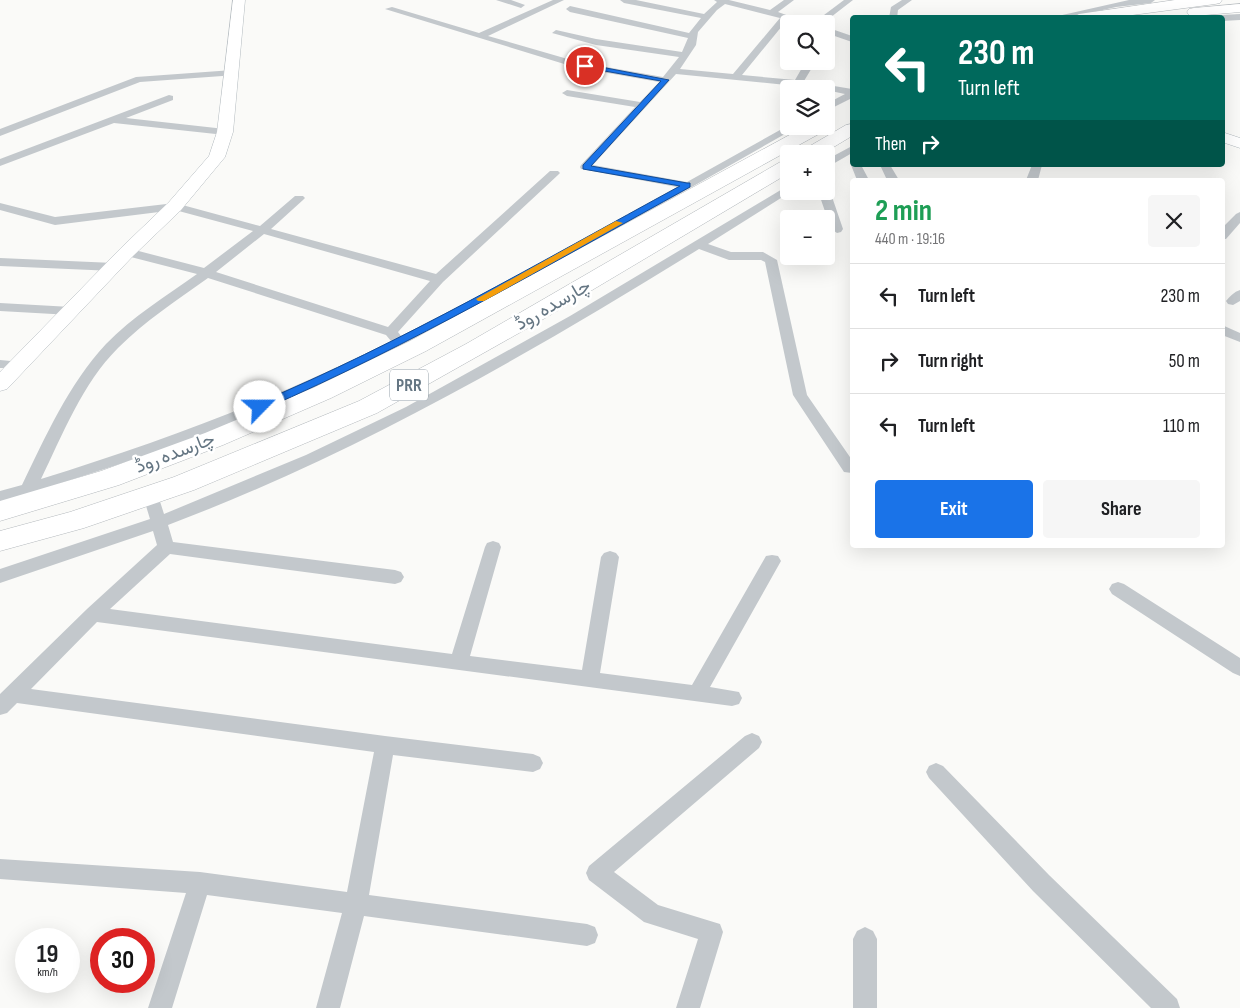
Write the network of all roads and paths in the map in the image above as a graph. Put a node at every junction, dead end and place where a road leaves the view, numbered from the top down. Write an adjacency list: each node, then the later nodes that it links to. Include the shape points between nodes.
1 (239, 0): 34 (street)
2 (500, 0): 11 (street)
3 (560, 0): 29 (street)
4 (624, 0): 23 (street)
5 (722, 0): 16 (street); 23 (street)
6 (790, 0): 16 (street)
7 (849, 0): 18 (street)
8 (908, 0): 19 (street, via 894,9)
9 (1151, 0): 12 (street)
10 (1215, 0): 12 (highway)
11 (521, 5)
12 (1117, 5): 20 (street); 21 (highway)
13 (1240, 8): 22 (highway)
14 (388, 9): 29 (street)
15 (570, 9): 30 (street)
16 (772, 12): 17 (street)
17 (780, 15)
18 (828, 15)
19 (893, 15)
20 (1068, 15)
21 (1088, 15)
22 (1174, 15)
23 (707, 16): 30 (street)
24 (1240, 17): 25 (street)
25 (1225, 18)
26 (780, 23): 35 (street)
27 (556, 33): 32 (street)
28 (835, 34): 31 (street)
29 (480, 36): 36 (street, via 577,65)
30 (693, 36): 32 (street, via 692,45)
31 (850, 38)
32 (685, 55): 33 (street)
33 (674, 71): 35 (street); 36 (street)
34 (232, 74): 49 (street); 50 (street, via 139,79)
35 (735, 78): 37 (street)
36 (666, 80): 44 (street)
37 (780, 82)
38 (835, 90): 40 (street)
39 (567, 92): 44 (street)
40 (850, 93)
41 (850, 94): 43 (street)
42 (170, 98): 47 (street)
43 (835, 103)
44 (642, 105): 64 (street, via 585,167)
45 (850, 110): 46 (highway)
46 (835, 118)
47 (114, 120): 49 (street); 59 (street)
48 (850, 130): 55 (highway)
49 (225, 132): 68 (street, via 217,157)
50 (0, 133)
51 (780, 134): 64 (street)
52 (804, 135): 58 (highway, چارسدہ روڈ / PRR)
53 (1225, 137): 54 (street)
54 (1240, 144)
55 (824, 145)
56 (850, 153): 57 (street)
57 (835, 160)
58 (754, 162): 61 (highway); 90 (highway, چارسدہ روڈ / PRR, via 418,346 322,393 214,439 110,478)
59 (0, 163)
60 (554, 173): 78 (street)
61 (780, 173)
62 (780, 178): 88 (highway, چارسدہ روڈ / PRR, via 367,408 247,460)
63 (780, 179): 73 (street)
64 (687, 185): 82 (street, via 519,279)
65 (299, 198): 71 (street)
66 (827, 200): 70 (street)
67 (0, 206): 68 (street, via 55,221)
68 (175, 206): 71 (street); 74 (street)
69 (1240, 216): 72 (street)
70 (838, 229)
71 (264, 230): 77 (street); 78 (street)
72 (1225, 233)
73 (698, 244): 86 (street, via 729,256 763,256 771,260 800,395); 91 (street, via 488,369 402,415 289,469)
74 (127, 252): 76 (street); 77 (street)
75 (0, 262): 76 (street)
76 (114, 267): 80 (street)
77 (206, 273): 82 (street); 87 (street, via 142,320 112,346 92,370)
78 (438, 279): 82 (street)
79 (0, 307): 80 (street)
80 (71, 310): 84 (street)
81 (1225, 330): 83 (street)
82 (395, 337): 87 (street, via 324,379 260,407 150,449)
83 (1240, 338)
84 (8, 365): 85 (street)
85 (0, 384)
86 (850, 468)
87 (28, 489): 89 (street)
88 (151, 496): 91 (street); 92 (highway, چارسدہ روڈ / PRR, via 68,524)
89 (0, 497)
90 (0, 510)
91 (159, 523): 93 (street); 97 (street, via 74,554)
92 (0, 541)
93 (166, 547): 98 (street); 100 (street)
94 (493, 547): 101 (street)
95 (610, 557): 103 (street)
96 (772, 560): 104 (street)
97 (0, 576)
98 (395, 577)
99 (1118, 589): 102 (street)
100 (93, 614): 101 (street); 106 (street)
101 (459, 662): 103 (street)
102 (1240, 668)
103 (590, 679): 104 (street)
104 (697, 693): 105 (street)
105 (732, 698)
106 (6, 701): 108 (street)
107 (752, 742): 118 (street, via 597,873 652,914 712,932)
108 (385, 745): 109 (street); 113 (street)
109 (533, 763)
110 (936, 772): 120 (street, via 1041,883)
111 (0, 869): 112 (street)
112 (200, 883): 113 (street); 116 (street)
113 (356, 904): 114 (street); 117 (street)
114 (586, 935)
115 (864, 939): 119 (street)
116 (160, 1008)
117 (328, 1008)
118 (688, 1008)
119 (865, 1008)
120 (1168, 1008)

